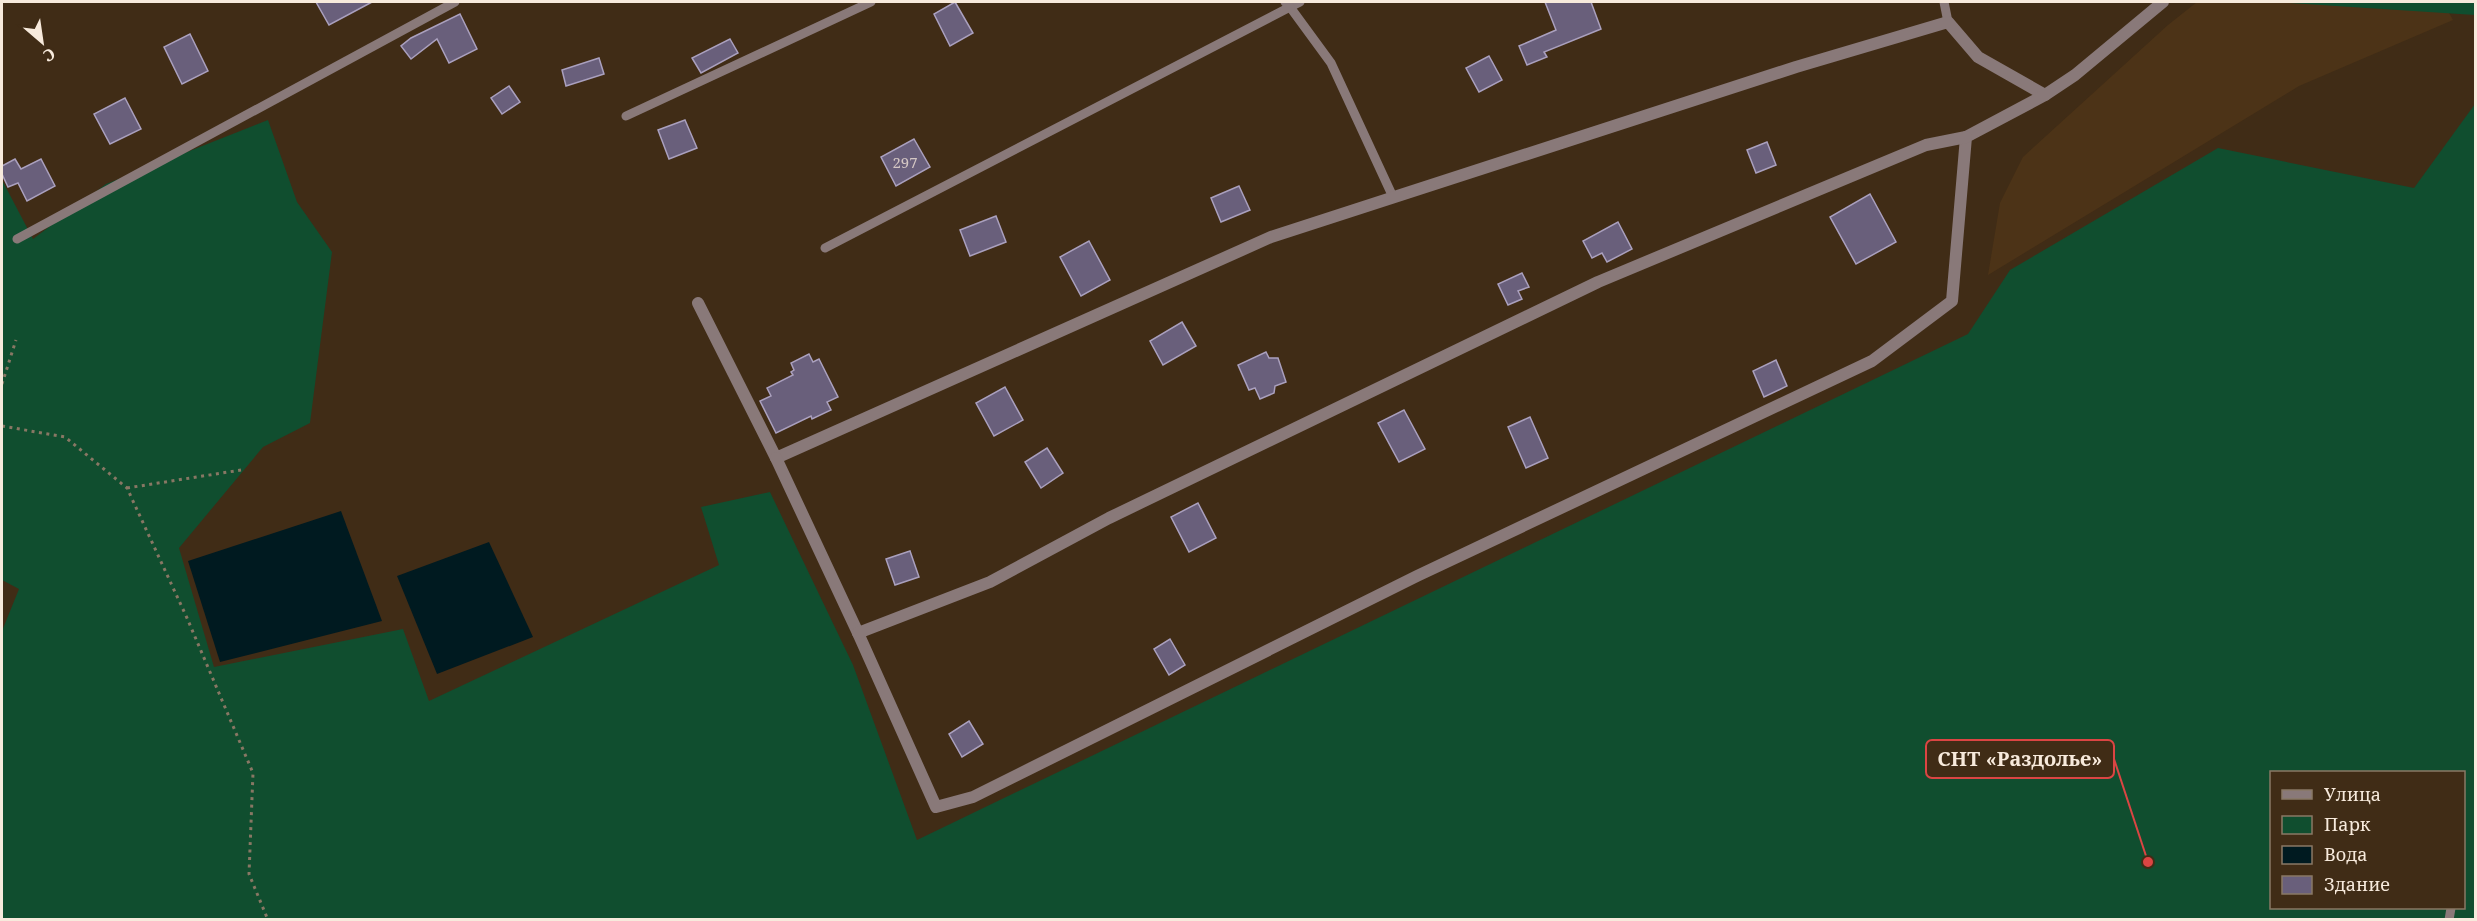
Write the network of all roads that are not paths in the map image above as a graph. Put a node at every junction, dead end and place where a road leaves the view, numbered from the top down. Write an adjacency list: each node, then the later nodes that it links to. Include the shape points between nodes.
1 (455, 2): 7 (lane)
2 (871, 2): 10 (lane)
3 (1300, 2): 6 (lane)
4 (1944, 2): 8 (lane)
5 (2163, 2): 9 (street)
6 (1287, 4): 12 (lane, via 1331,63); 14 (lane)
7 (438, 5): 13 (lane)
8 (1948, 22): 9 (street, via 1978,57); 12 (street)
9 (2045, 95): 11 (street)
10 (626, 116)
11 (1966, 137): 17 (street, via 1926,145 1598,282 1109,518 990,582); 17 (street, via 1952,301 1872,361 1417,576 973,797 936,807)
12 (1393, 197): 16 (street, via 1272,237)
13 (17, 239)
14 (825, 248)
15 (698, 303): 16 (street)
16 (776, 458): 17 (street)
17 (858, 633)

